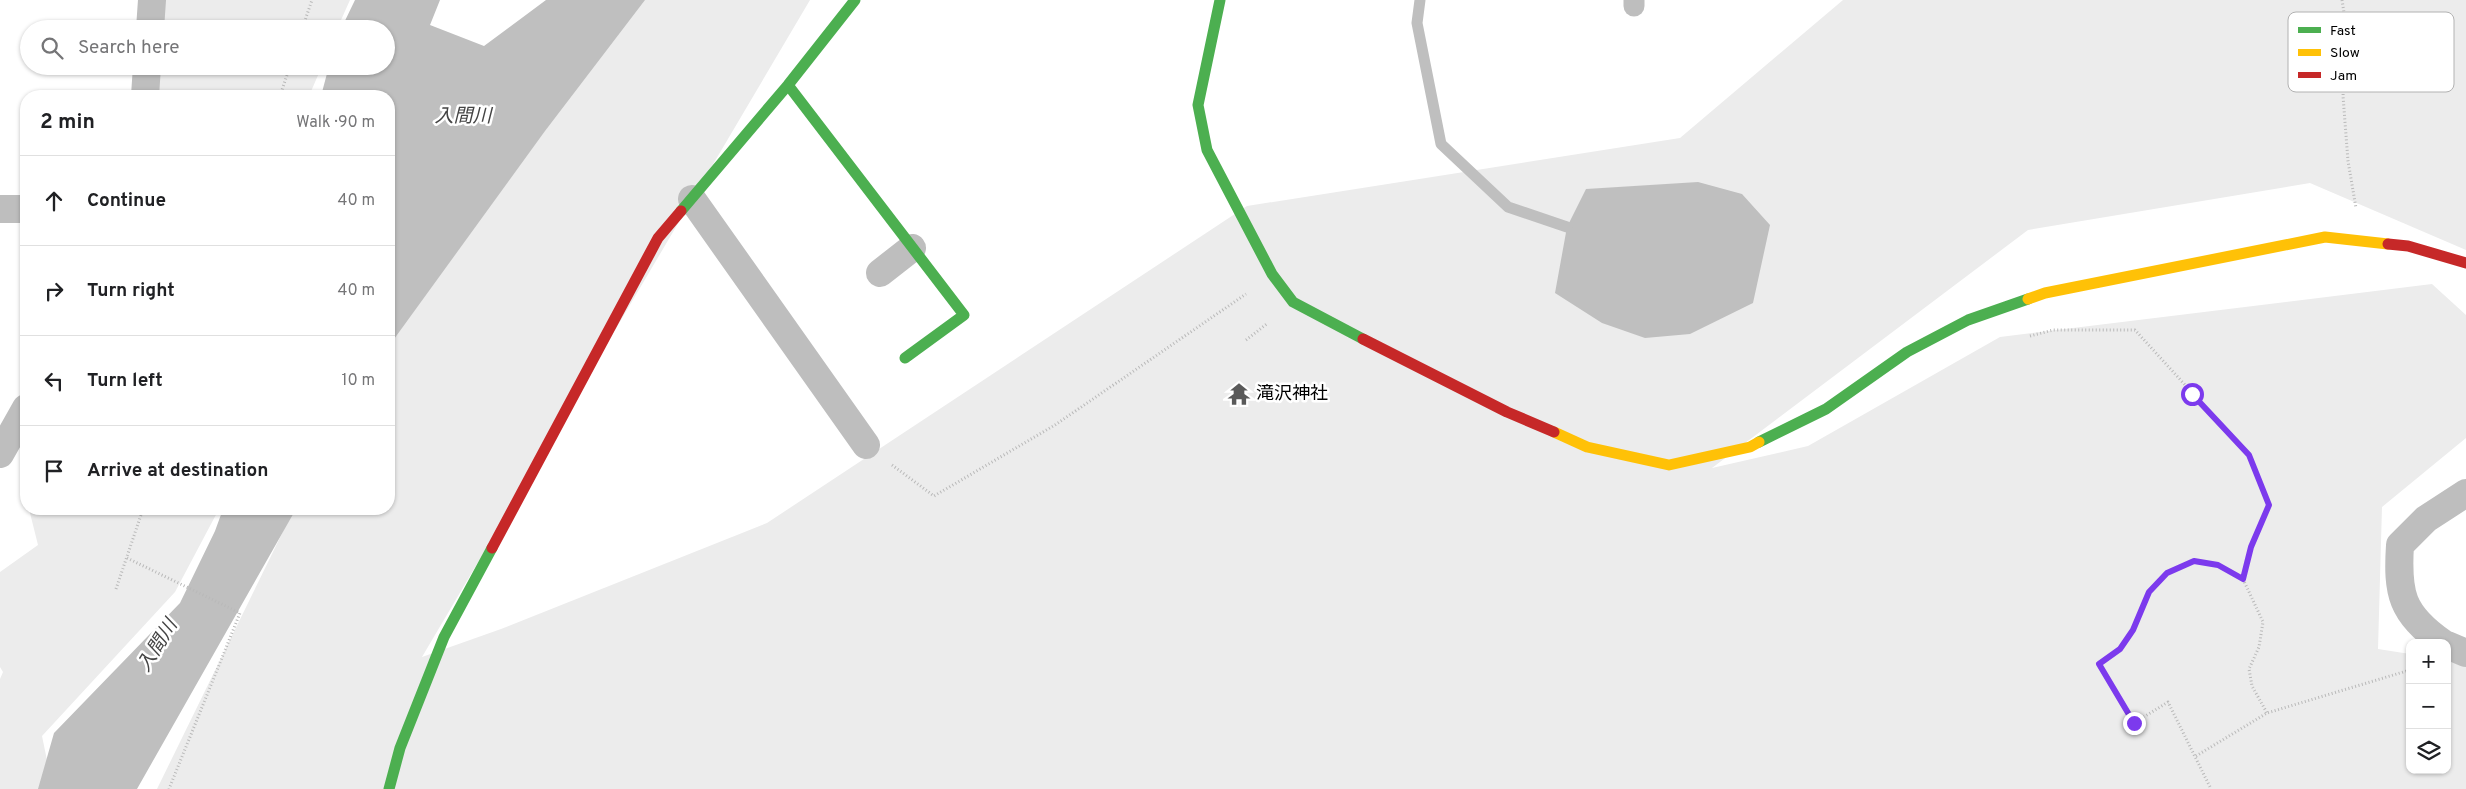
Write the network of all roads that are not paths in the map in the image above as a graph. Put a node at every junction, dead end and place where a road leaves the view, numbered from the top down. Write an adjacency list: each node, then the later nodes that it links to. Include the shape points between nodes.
1 (152, 0): 4 (street)
2 (855, 0): 6 (street)
3 (1220, 0): 12 (street, via 1198,105 1207,150 1272,274 1294,302 1314,316 1587,447 1670,465 1750,447 1826,409 1907,352 1968,320 2044,293 2324,237 2408,246)
4 (151, 20)
5 (146, 75): 7 (street)
6 (788, 85): 8 (street); 11 (street)
7 (145, 90)
8 (692, 199): 16 (street); 22 (street, via 658,238 444,637 400,748)
9 (0, 209): 10 (street)
10 (20, 209)
11 (912, 248): 13 (street); 14 (street, via 964,315)
12 (2466, 263)
13 (880, 273)
14 (905, 358)
15 (20, 419): 17 (street)
16 (866, 445)
17 (0, 454)
18 (2466, 493): 19 (street, via 2426,519 2400,545 2400,588 2409,614)
19 (2438, 639)
20 (2451, 647): 21 (street)
21 (2466, 653)
22 (389, 789)

